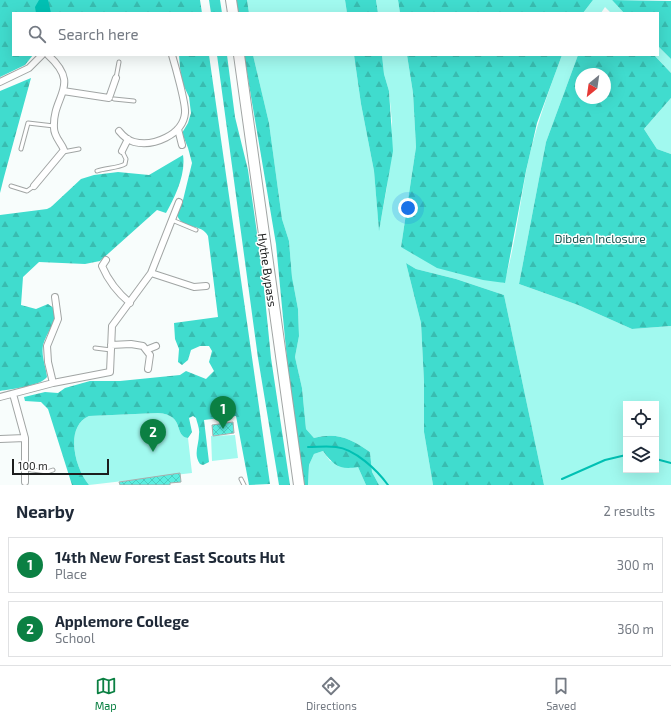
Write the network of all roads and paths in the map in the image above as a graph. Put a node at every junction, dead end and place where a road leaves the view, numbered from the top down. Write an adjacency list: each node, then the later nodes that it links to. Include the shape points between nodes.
1 (231, 0): 2 (main road)
2 (233, 12)
3 (41, 56): 9 (street, via 29,68)
4 (49, 56): 10 (street, via 62,71)
5 (172, 56): 14 (street, via 185,112)
6 (239, 56): 48 (main road, Hythe Bypass)
7 (118, 62): 8 (lane)
8 (116, 78): 11 (street)
9 (0, 82)
10 (63, 91): 11 (street); 13 (street)
11 (112, 98): 12 (lane)
12 (134, 101)
13 (54, 126): 18 (lane, via 28,123); 21 (street)
14 (178, 129): 16 (street, via 165,138 148,142); 17 (street)
15 (119, 131): 16 (street)
16 (128, 139): 20 (street)
17 (182, 145)
18 (21, 148)
19 (78, 149): 21 (lane)
20 (122, 151): 22 (lane, via 126,159 125,164)
21 (63, 152): 24 (street)
22 (97, 171)
23 (11, 186): 24 (lane, via 27,191)
24 (34, 186)
25 (179, 202): 26 (street)
26 (172, 220): 27 (lane); 29 (street)
27 (196, 230)
28 (106, 260): 32 (street, via 102,266 105,273)
29 (151, 273): 30 (street, via 194,287); 32 (street)
30 (206, 286)
31 (55, 297): 38 (street, via 58,319 48,346 48,362)
32 (130, 303): 35 (street, via 112,326)
33 (156, 346): 36 (street)
34 (95, 348): 35 (lane)
35 (111, 348): 36 (street, via 131,344 143,346); 38 (street, via 110,372)
36 (146, 350): 37 (street, via 150,355)
37 (148, 369)
38 (53, 383): 39 (street)
39 (13, 394): 40 (street); 41 (street)
40 (0, 397)
41 (25, 438): 42 (street); 43 (street)
42 (0, 439)
43 (25, 469): 44 (lane, via 47,472); 46 (street)
44 (53, 470)
45 (241, 478): 47 (lane)
46 (25, 482)
47 (244, 485)
48 (299, 485)

